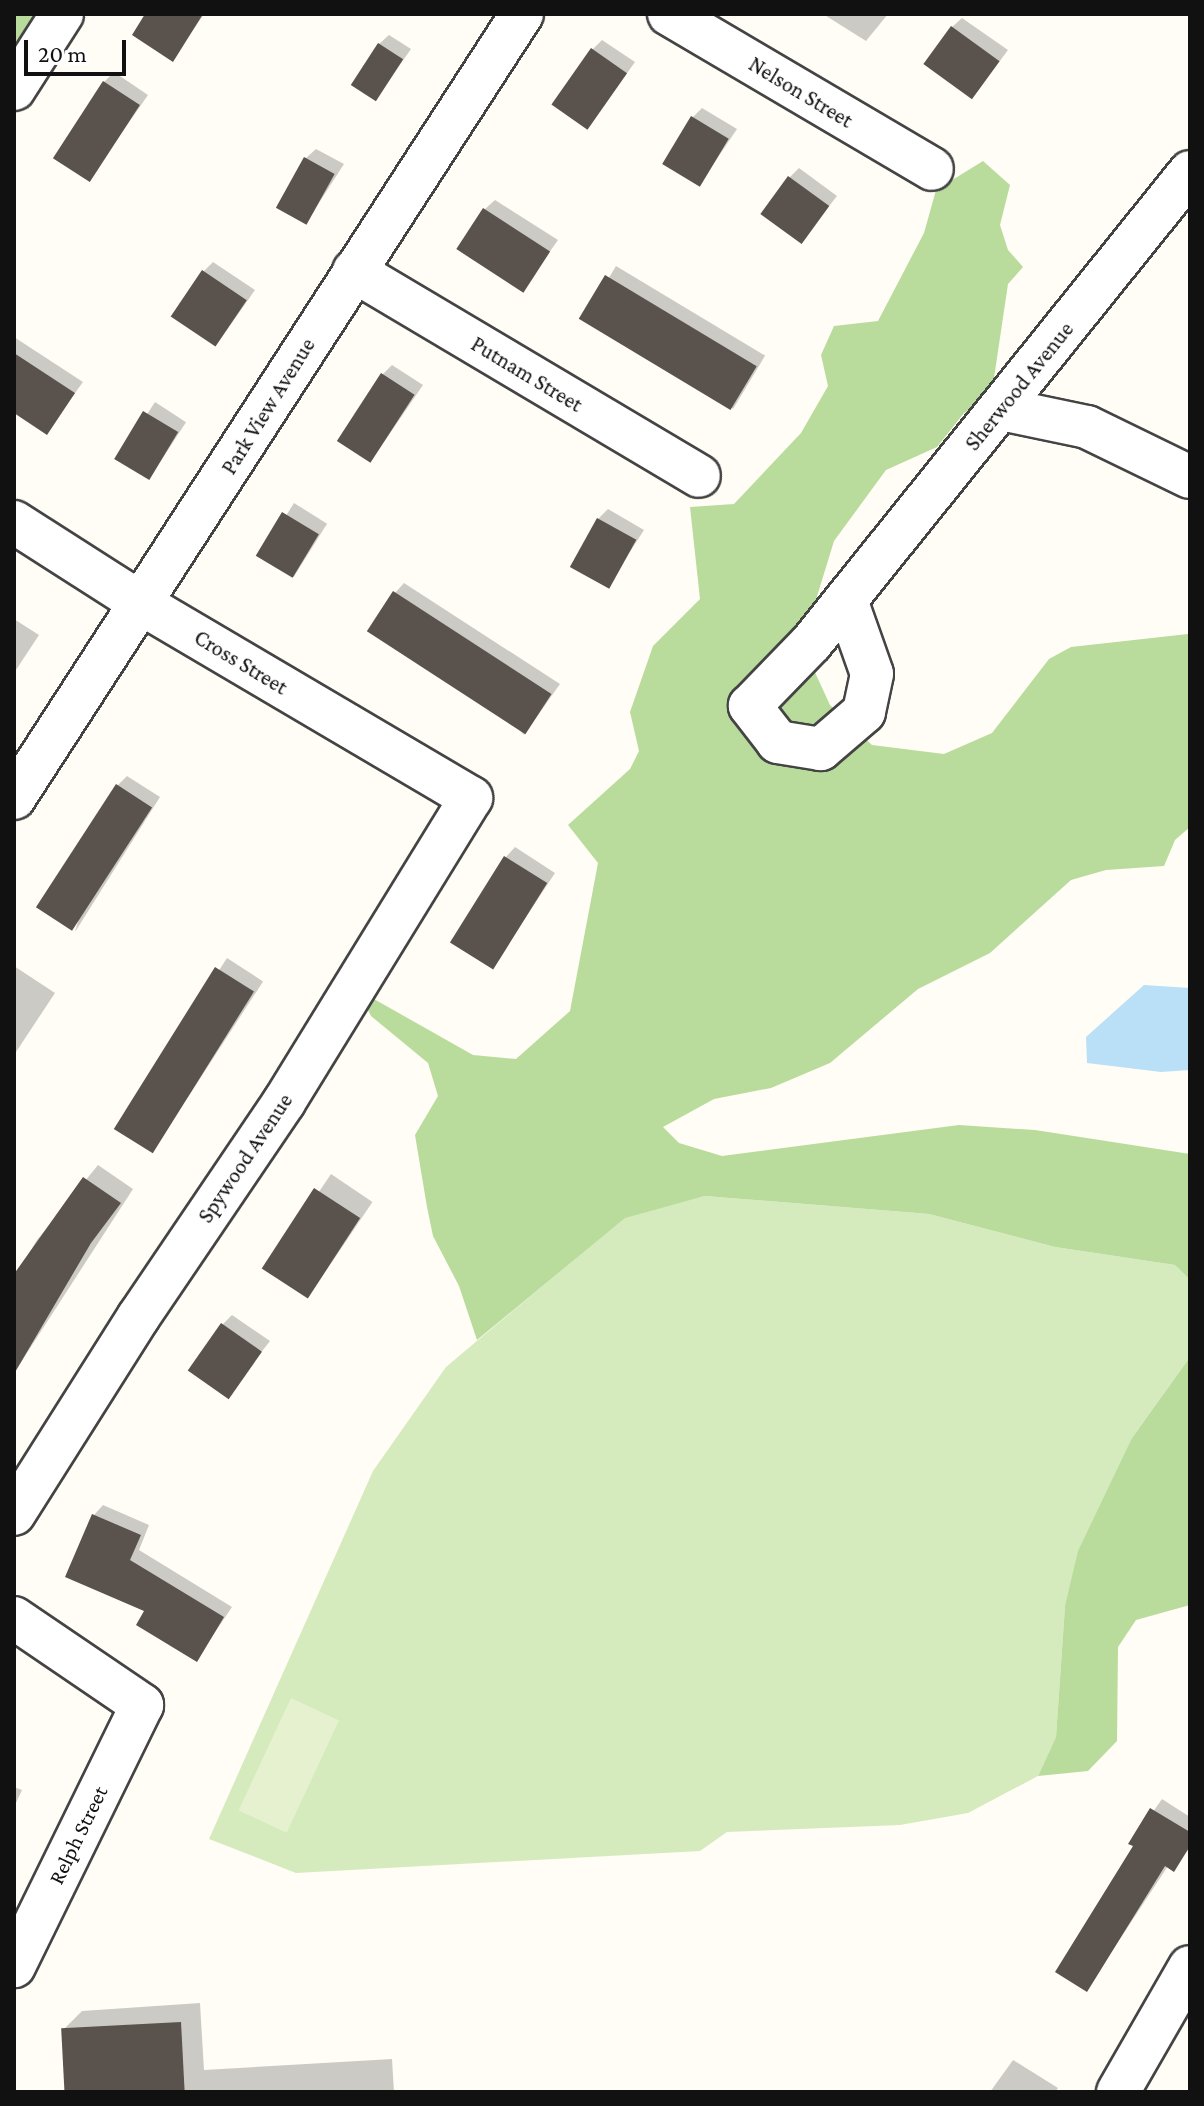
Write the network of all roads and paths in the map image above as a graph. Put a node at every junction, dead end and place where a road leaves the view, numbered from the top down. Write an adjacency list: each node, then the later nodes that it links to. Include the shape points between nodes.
1 (62, 14): 4 (street)
2 (522, 14): 7 (street, Park View Avenue)
3 (669, 14): 5 (street, Nelson Street)
4 (14, 89)
5 (932, 169)
6 (1190, 172): 8 (street, Sherwood Avenue)
7 (354, 271): 9 (street, Putnam Street); 13 (street, Park View Avenue)
8 (1001, 409): 10 (street, via 1087,427); 12 (street, Sherwood Avenue)
9 (699, 476)
10 (1190, 477)
11 (14, 522): 13 (street, Cross Street)
12 (846, 600)
13 (142, 604): 14 (street, Park View Avenue); 15 (street, Cross Street)
14 (14, 798)
15 (471, 798): 16 (street, Spywood Avenue, via 284,1102)
16 (14, 1514)
17 (14, 1618): 18 (street, Relph Street, via 142,1705)
18 (14, 1966)
19 (1190, 1967): 20 (street)
20 (1118, 2092)

